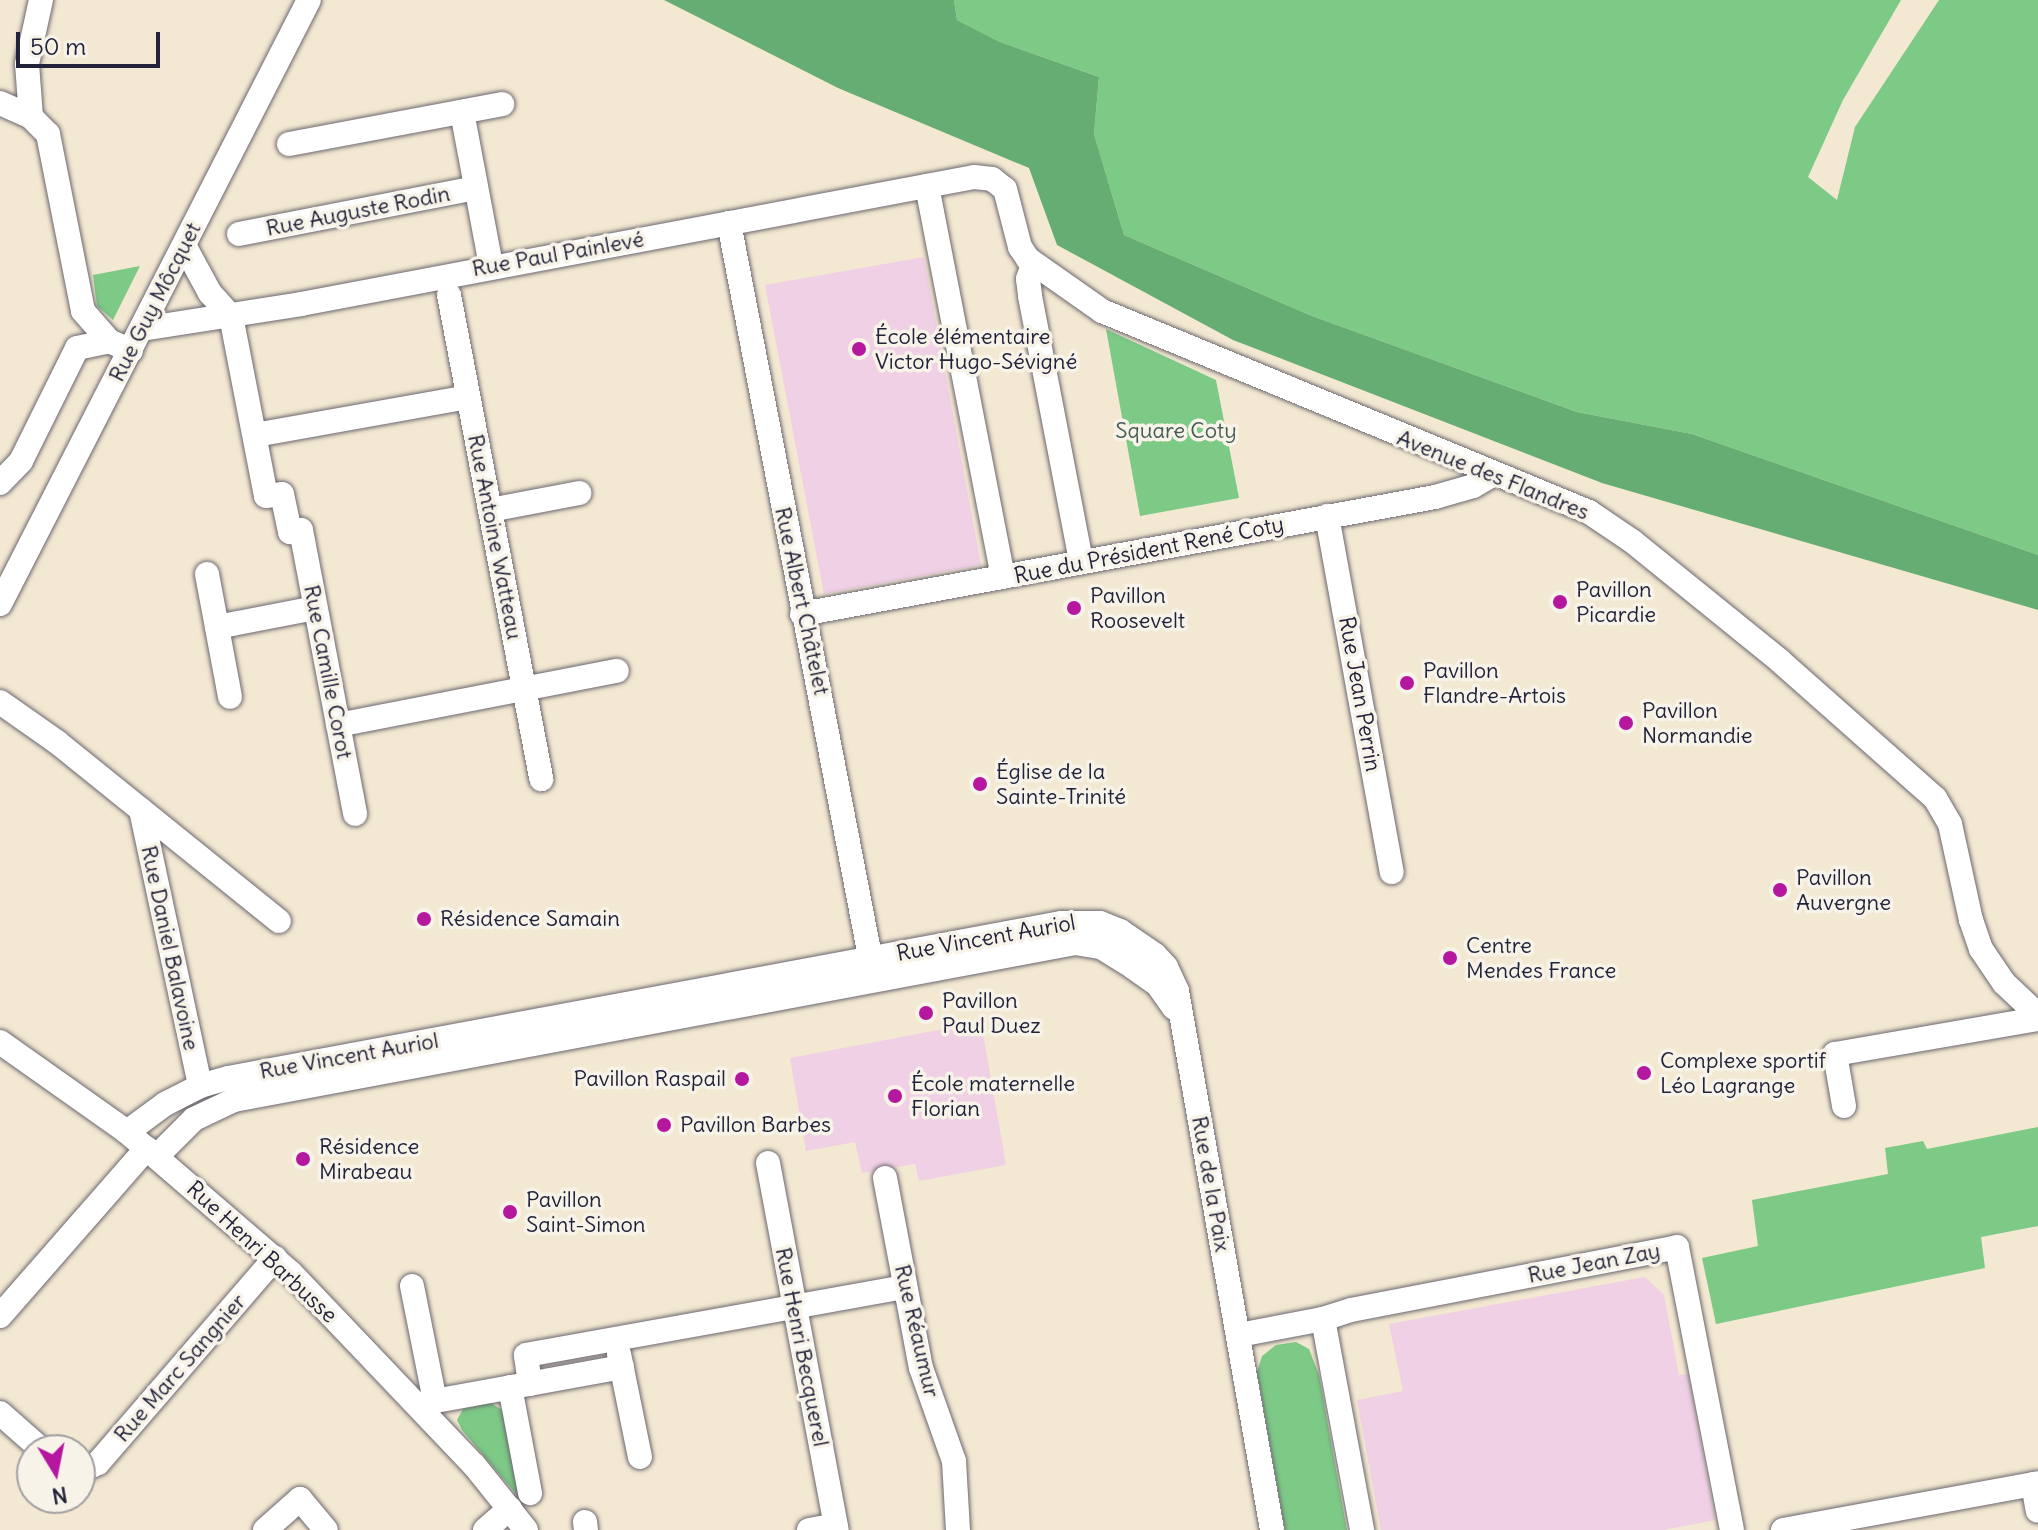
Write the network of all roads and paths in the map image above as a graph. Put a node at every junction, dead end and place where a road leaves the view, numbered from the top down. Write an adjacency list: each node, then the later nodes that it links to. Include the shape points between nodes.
1 (41, 0): 6 (street, via 27,64)
2 (309, 0): 13 (street, Rue Guy Môcquet)
3 (0, 103): 6 (street)
4 (502, 104): 5 (street)
5 (462, 112): 7 (street); 10 (street)
6 (31, 117): 19 (street, via 52,143 83,311)
7 (289, 144)
8 (974, 177): 9 (street, Rue Paul Painlevé); 14 (street, Avenue des Flandres, via 992,179 1005,189 1020,247)
9 (927, 186): 11 (street, Rue Paul Painlevé); 29 (street)
10 (476, 188): 12 (street, Rue Auguste Rodin); 15 (street)
11 (729, 223): 15 (street, Rue Paul Painlevé); 32 (street, Rue Albert Châtelet)
12 (239, 234)
13 (185, 247): 17 (street, via 210,293); 18 (street, Rue Guy Môcquet)
14 (1033, 264): 22 (street, Avenue des Flandres, via 1132,326); 27 (street, via 1030,296)
15 (491, 266): 17 (street, Rue Paul Painlevé)
16 (449, 295): 20 (street, Rue Antoine Watteau)
17 (231, 316): 18 (street, Rue Paul Painlevé); 21 (street)
18 (136, 340): 19 (street); 30 (street, Rue Guy Môcquet)
19 (109, 341): 23 (street, via 77,348 21,461)
20 (468, 397): 21 (street); 25 (street, Rue Antoine Watteau)
21 (255, 435): 31 (street, Rue Camille Corot, via 266,496 282,494 290,532 301,530)
22 (1492, 475): 26 (street, Rue du Président René Coty, via 1456,492); 45 (street, Avenue des Flandres, via 1609,524 1780,661 1935,798 1950,824 1981,949 2004,983)
23 (0, 483)
24 (579, 493): 25 (street)
25 (490, 510): 35 (street, Rue Antoine Watteau)
26 (1327, 516): 27 (street, Rue du Président René Coty); 42 (street, Rue Jean Perrin)
27 (1081, 562): 29 (street, Rue du Président René Coty)
28 (207, 574): 33 (street)
29 (1003, 577): 32 (street, Rue du Président René Coty)
30 (0, 604)
31 (315, 608): 33 (street); 38 (street, Rue Camille Corot)
32 (802, 614): 44 (street, Rue Albert Châtelet)
33 (217, 627): 36 (street)
34 (617, 671): 35 (street)
35 (524, 689): 38 (street); 39 (street, Rue Antoine Watteau)
36 (230, 697)
37 (0, 702): 40 (street, Rue Daniel Balavoine)
38 (338, 725): 41 (street, Rue Camille Corot)
39 (541, 779)
40 (141, 810): 43 (street, Rue Daniel Balavoine); 48 (street, Rue Daniel Balavoine)
41 (355, 814)
42 (1392, 872)
43 (279, 921)
44 (872, 968): 46 (street, Rue Vincent Auriol, via 1083,943 1111,953 1158,985); 48 (street, Rue Vincent Auriol, via 270,1069); 51 (street, Rue Vincent Auriol, via 234,1100 194,1119)
45 (2038, 1017): 49 (street, via 1835,1054)
46 (1184, 1032): 60 (street, Rue de la Paix)
47 (0, 1042): 50 (street, Rue Henri Barbusse)
48 (200, 1086): 50 (street, Rue Vincent Auriol)
49 (1844, 1106)
50 (127, 1132): 51 (street, Rue Henri Barbusse)
51 (152, 1152): 54 (street, Rue Henri Barbusse); 58 (street, Rue Vincent Auriol)
52 (768, 1163): 57 (street, Rue Henri Becquerel)
53 (885, 1178): 56 (street, Rue Réaumur)
54 (275, 1258): 64 (street, Rue Henri Barbusse); 68 (street, Rue Marc Sangnier)
55 (412, 1286): 64 (street)
56 (905, 1287): 57 (street); 79 (street, Rue Réaumur, via 921,1368 954,1461)
57 (795, 1307): 61 (street); 73 (street, Rue Henri Becquerel)
58 (0, 1316)
59 (1323, 1319): 60 (street); 81 (street); 82 (street, Rue Jean Zay, via 1677,1247)
60 (1239, 1335): 80 (street, Rue de la Paix)
61 (617, 1340): 62 (street); 63 (street, via 526,1355)
62 (622, 1367): 63 (street); 67 (street)
63 (520, 1385): 64 (street); 70 (street)
64 (429, 1406): 71 (street, Rue Henri Barbusse)
65 (0, 1413): 66 (street)
66 (24, 1434)
67 (640, 1457)
68 (96, 1464)
69 (2036, 1484): 72 (street); 83 (street)
70 (530, 1493)
71 (510, 1508): 76 (street); 77 (street, Rue Henri Barbusse)
72 (2038, 1511)
73 (836, 1527): 78 (street)
74 (265, 1530): 75 (street, via 300,1499)
75 (326, 1530)
76 (485, 1530)
77 (526, 1530)
78 (809, 1530)
79 (958, 1530)
80 (1272, 1530)
81 (1362, 1530)
82 (1732, 1530)
83 (1783, 1530)

